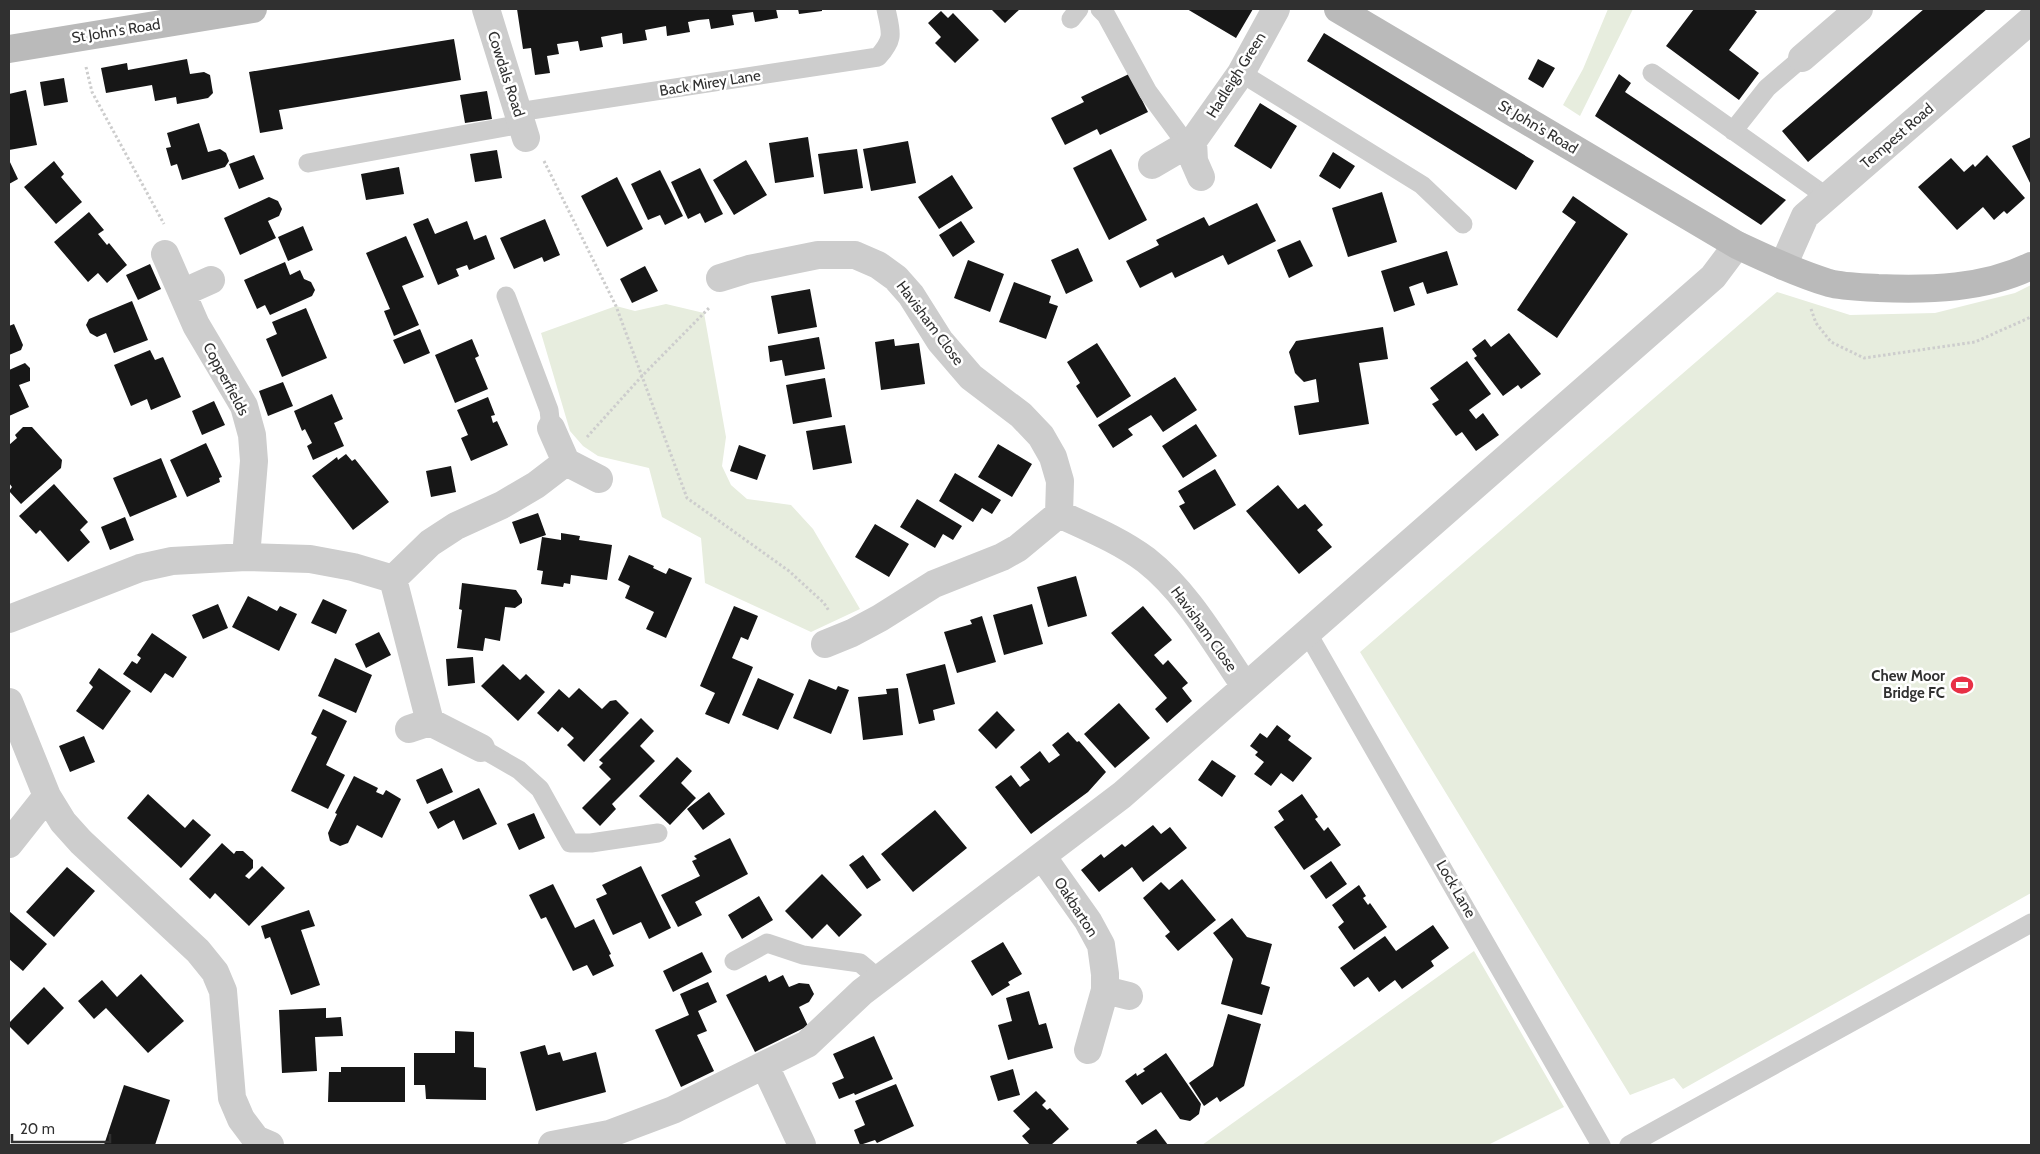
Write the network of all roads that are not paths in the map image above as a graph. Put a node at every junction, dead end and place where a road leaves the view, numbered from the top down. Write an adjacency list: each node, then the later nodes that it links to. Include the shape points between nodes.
1 (253, 9): 9 (street, St John's Road)
2 (486, 9): 13 (street, Cowdals Road)
3 (886, 9): 13 (lane, Back Mirey Lane, via 891,37 878,57)
4 (1100, 9): 15 (lane, via 1148,92)
5 (1276, 9): 11 (street, Hadleigh Green)
6 (1338, 9): 21 (street, St John's Road)
7 (1853, 10): 10 (street)
8 (2031, 20): 19 (street, Tempest Road)
9 (9, 49)
10 (1802, 58): 14 (lane, via 1767,88)
11 (1241, 73): 15 (street, Hadleigh Green); 20 (lane, via 1422,185)
12 (1652, 73): 14 (lane)
13 (522, 125): 16 (lane, Back Mirey Lane)
14 (1733, 131): 19 (lane)
15 (1190, 143): 17 (street, Hadleigh Green); 18 (street)
16 (308, 163)
17 (1152, 165)
18 (1201, 177)
19 (1827, 197): 24 (street, Tempest Road, via 1805,216)
20 (1463, 224)
21 (1737, 244): 24 (street, St John's Road); 36 (street, via 1712,277)
22 (165, 254): 27 (street, Copperfields)
23 (2031, 266): 24 (street, St John's Road, via 1964,286 1913,289 1830,284)
24 (1789, 268)
25 (720, 278): 32 (street, Havisham Close, via 818,255 855,255 878,265 906,289 940,341 971,377 1021,415 1041,436 1053,457 1060,481)
26 (211, 280): 27 (street)
27 (182, 293): 33 (street, Copperfields, via 196,325 244,406 252,435 254,462)
28 (506, 296): 29 (lane, via 550,410)
29 (551, 428): 30 (street)
30 (566, 462): 31 (street); 34 (street, via 536,485 430,543)
31 (599, 478)
32 (1058, 514): 37 (street, via 1018,548 934,584 880,618); 38 (street, Havisham Close, via 1116,540 1153,567 1178,590)
33 (246, 557): 34 (street, via 310,559); 35 (street, via 172,561 140,568)
34 (393, 579): 40 (street, via 420,726)
35 (9, 619)
36 (1308, 634): 38 (street); 53 (lane, Lock Lane)
37 (835, 640)
38 (1245, 686): 44 (street, via 1122,795)
39 (9, 702): 41 (street)
40 (481, 748): 42 (lane, via 519,770 540,789 570,843)
41 (47, 796): 43 (street); 50 (street, via 63,822 81,842 198,951 215,972 223,991 232,1098 241,1119)
42 (658, 833)
43 (9, 844)
44 (1042, 856): 47 (street); 48 (street, Oakbarton, via 1088,921 1101,945 1105,974 1117,993)
45 (2031, 922): 54 (lane)
46 (734, 961): 47 (lane, via 767,943 803,955 860,962)
47 (879, 979): 49 (street, via 807,1044)
48 (1088, 1050)
49 (765, 1066): 51 (street, via 673,1110 609,1134); 52 (street)
50 (258, 1143)
51 (552, 1145)
52 (802, 1145)
53 (1601, 1145)
54 (1629, 1145)

